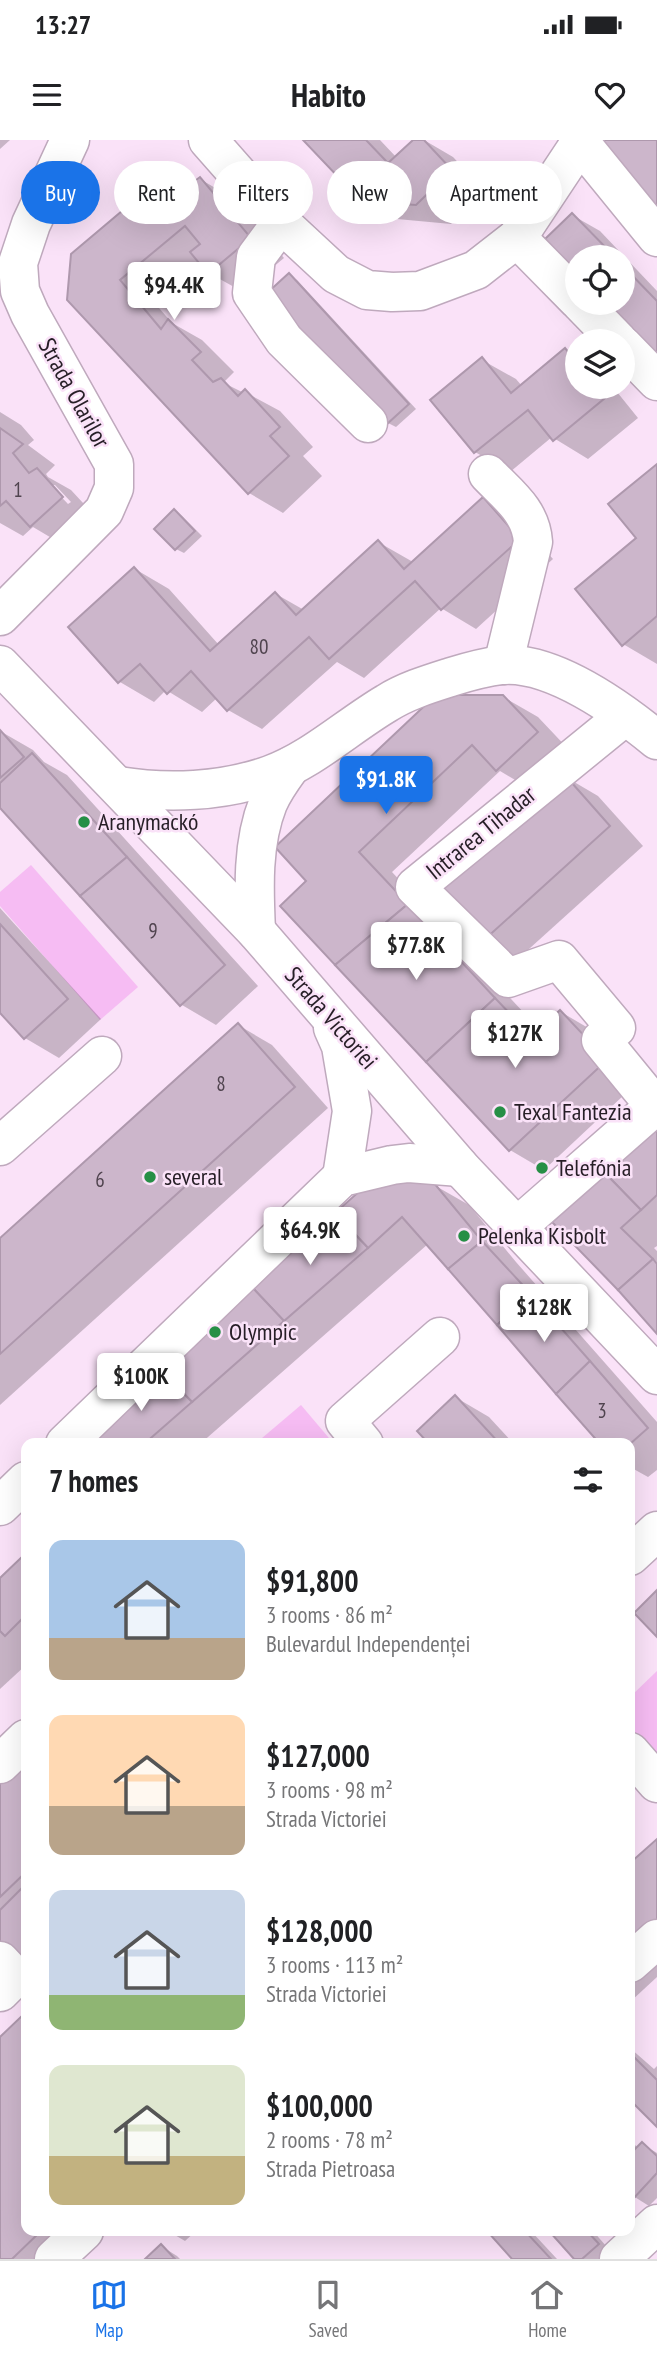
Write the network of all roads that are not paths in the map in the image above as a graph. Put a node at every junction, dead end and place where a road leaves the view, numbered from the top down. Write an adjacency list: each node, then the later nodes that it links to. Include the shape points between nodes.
1 (70, 140): 16 (street, Strada Olarilor, via 18,263 20,291 114,464 114,488 104,511)
2 (208, 140): 4 (street)
3 (580, 141): 7 (street); 8 (street)
4 (226, 161)
5 (280, 224): 14 (street, via 256,257 252,293 284,340)
6 (282, 224): 8 (street, via 336,274 367,290 392,292 420,291 476,270)
7 (657, 237)
8 (517, 238): 9 (street)
9 (565, 287)
10 (593, 315): 11 (street)
11 (606, 329)
12 (635, 359): 13 (street)
13 (657, 382)
14 (368, 423)
15 (488, 474): 18 (street, via 526,515 532,528 533,542)
16 (4, 604)
17 (0, 665): 22 (street, Strada Victoriei)
18 (503, 665): 19 (street, via 565,680); 21 (street, via 428,684 389,701)
19 (625, 716): 20 (street); 29 (street, Intrarea Tihadar, via 415,887 508,978 559,960 616,1028 601,1040 655,1107)
20 (657, 740)
21 (291, 766): 22 (street, via 216,787 163,791); 23 (street, via 268,802 262,823 254,892)
22 (118, 786): 23 (street, Strada Victoriei)
23 (256, 932): 24 (street, Strada Victoriei)
24 (327, 1014): 27 (street, Strada Victoriei); 28 (street, via 341,1046 352,1111)
25 (102, 1056): 26 (street)
26 (0, 1146)
27 (460, 1167): 28 (street, via 401,1164); 29 (street, Strada Victoriei)
28 (342, 1177): 32 (street)
29 (517, 1227): 31 (street, Strada Victoriei)
30 (440, 1337): 33 (street, via 345,1421)
31 (657, 1375)
32 (71, 1438)
33 (359, 1438)
34 (21, 1485): 35 (street)
35 (0, 1506)
36 (657, 1531): 37 (street)
37 (635, 1551)
38 (21, 1744): 39 (street)
39 (0, 1764)
40 (657, 1939): 41 (street)
41 (635, 1959)
42 (0, 1961): 43 (street, via 15,1977)
43 (0, 1992)
44 (657, 2224): 47 (street)
45 (79, 2236): 46 (street)
46 (54, 2259)
47 (619, 2259)

